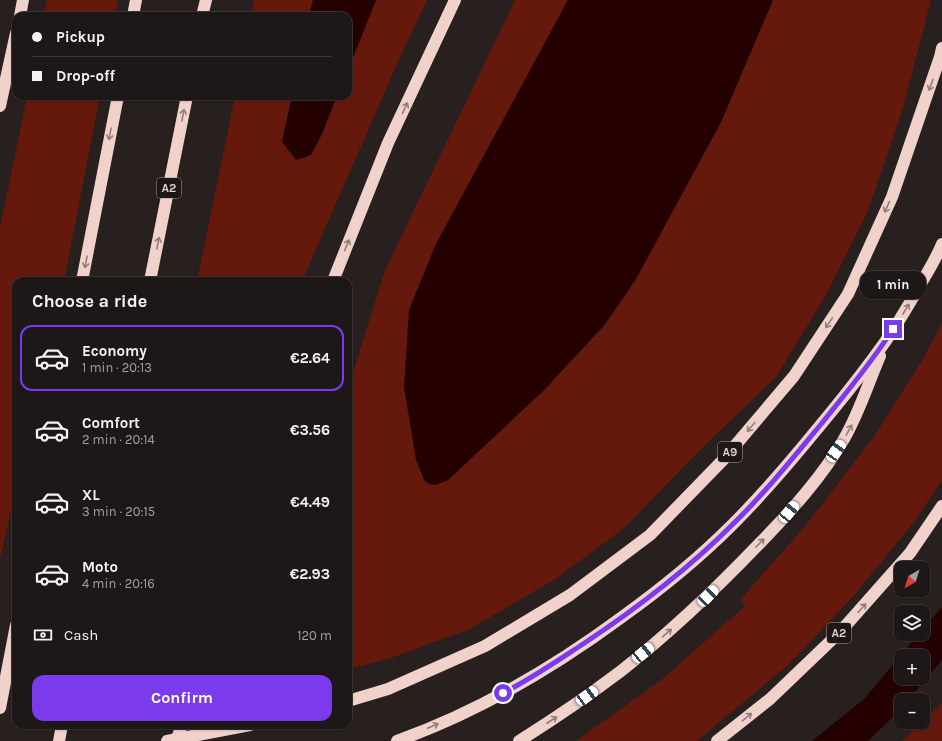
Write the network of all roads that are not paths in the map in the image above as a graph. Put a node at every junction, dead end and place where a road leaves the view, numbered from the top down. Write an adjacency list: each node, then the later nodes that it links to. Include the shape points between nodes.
1 (23, 0): 5 (highway)
2 (136, 0): 6 (highway)
3 (206, 0): 7 (highway)
4 (455, 0): 16 (highway, one-way to 4, via 388,143)
5 (21, 12)
6 (134, 12)
7 (203, 12)
8 (942, 48): 20 (highway, A9, one-way to 20, via 892,197 848,294 794,376 722,461 650,535 570,595 485,646 388,689)
9 (12, 51): 12 (highway)
10 (117, 100): 14 (highway, one-way to 14)
11 (186, 100): 15 (highway, A2, one-way to 11)
12 (0, 106)
13 (942, 244): 17 (highway, one-way to 13)
14 (83, 277)
15 (151, 277)
16 (335, 277)
17 (885, 342): 28 (highway, one-way to 17, via 480,705 560,660 660,589 698,558 738,519 796,454); 29 (highway, one-way to 17, via 621,671 665,635 708,596 789,512 844,440)
18 (942, 506): 30 (highway, A2, one-way to 18, via 770,699 840,632 910,553)
19 (12, 646): 21 (highway)
20 (352, 700)
21 (0, 708)
22 (61, 729): 25 (highway)
23 (180, 729): 27 (highway)
24 (229, 729): 26 (highway, bridge)
25 (59, 741)
26 (167, 741)
27 (176, 741)
28 (397, 741)
29 (519, 741)
30 (717, 741)

